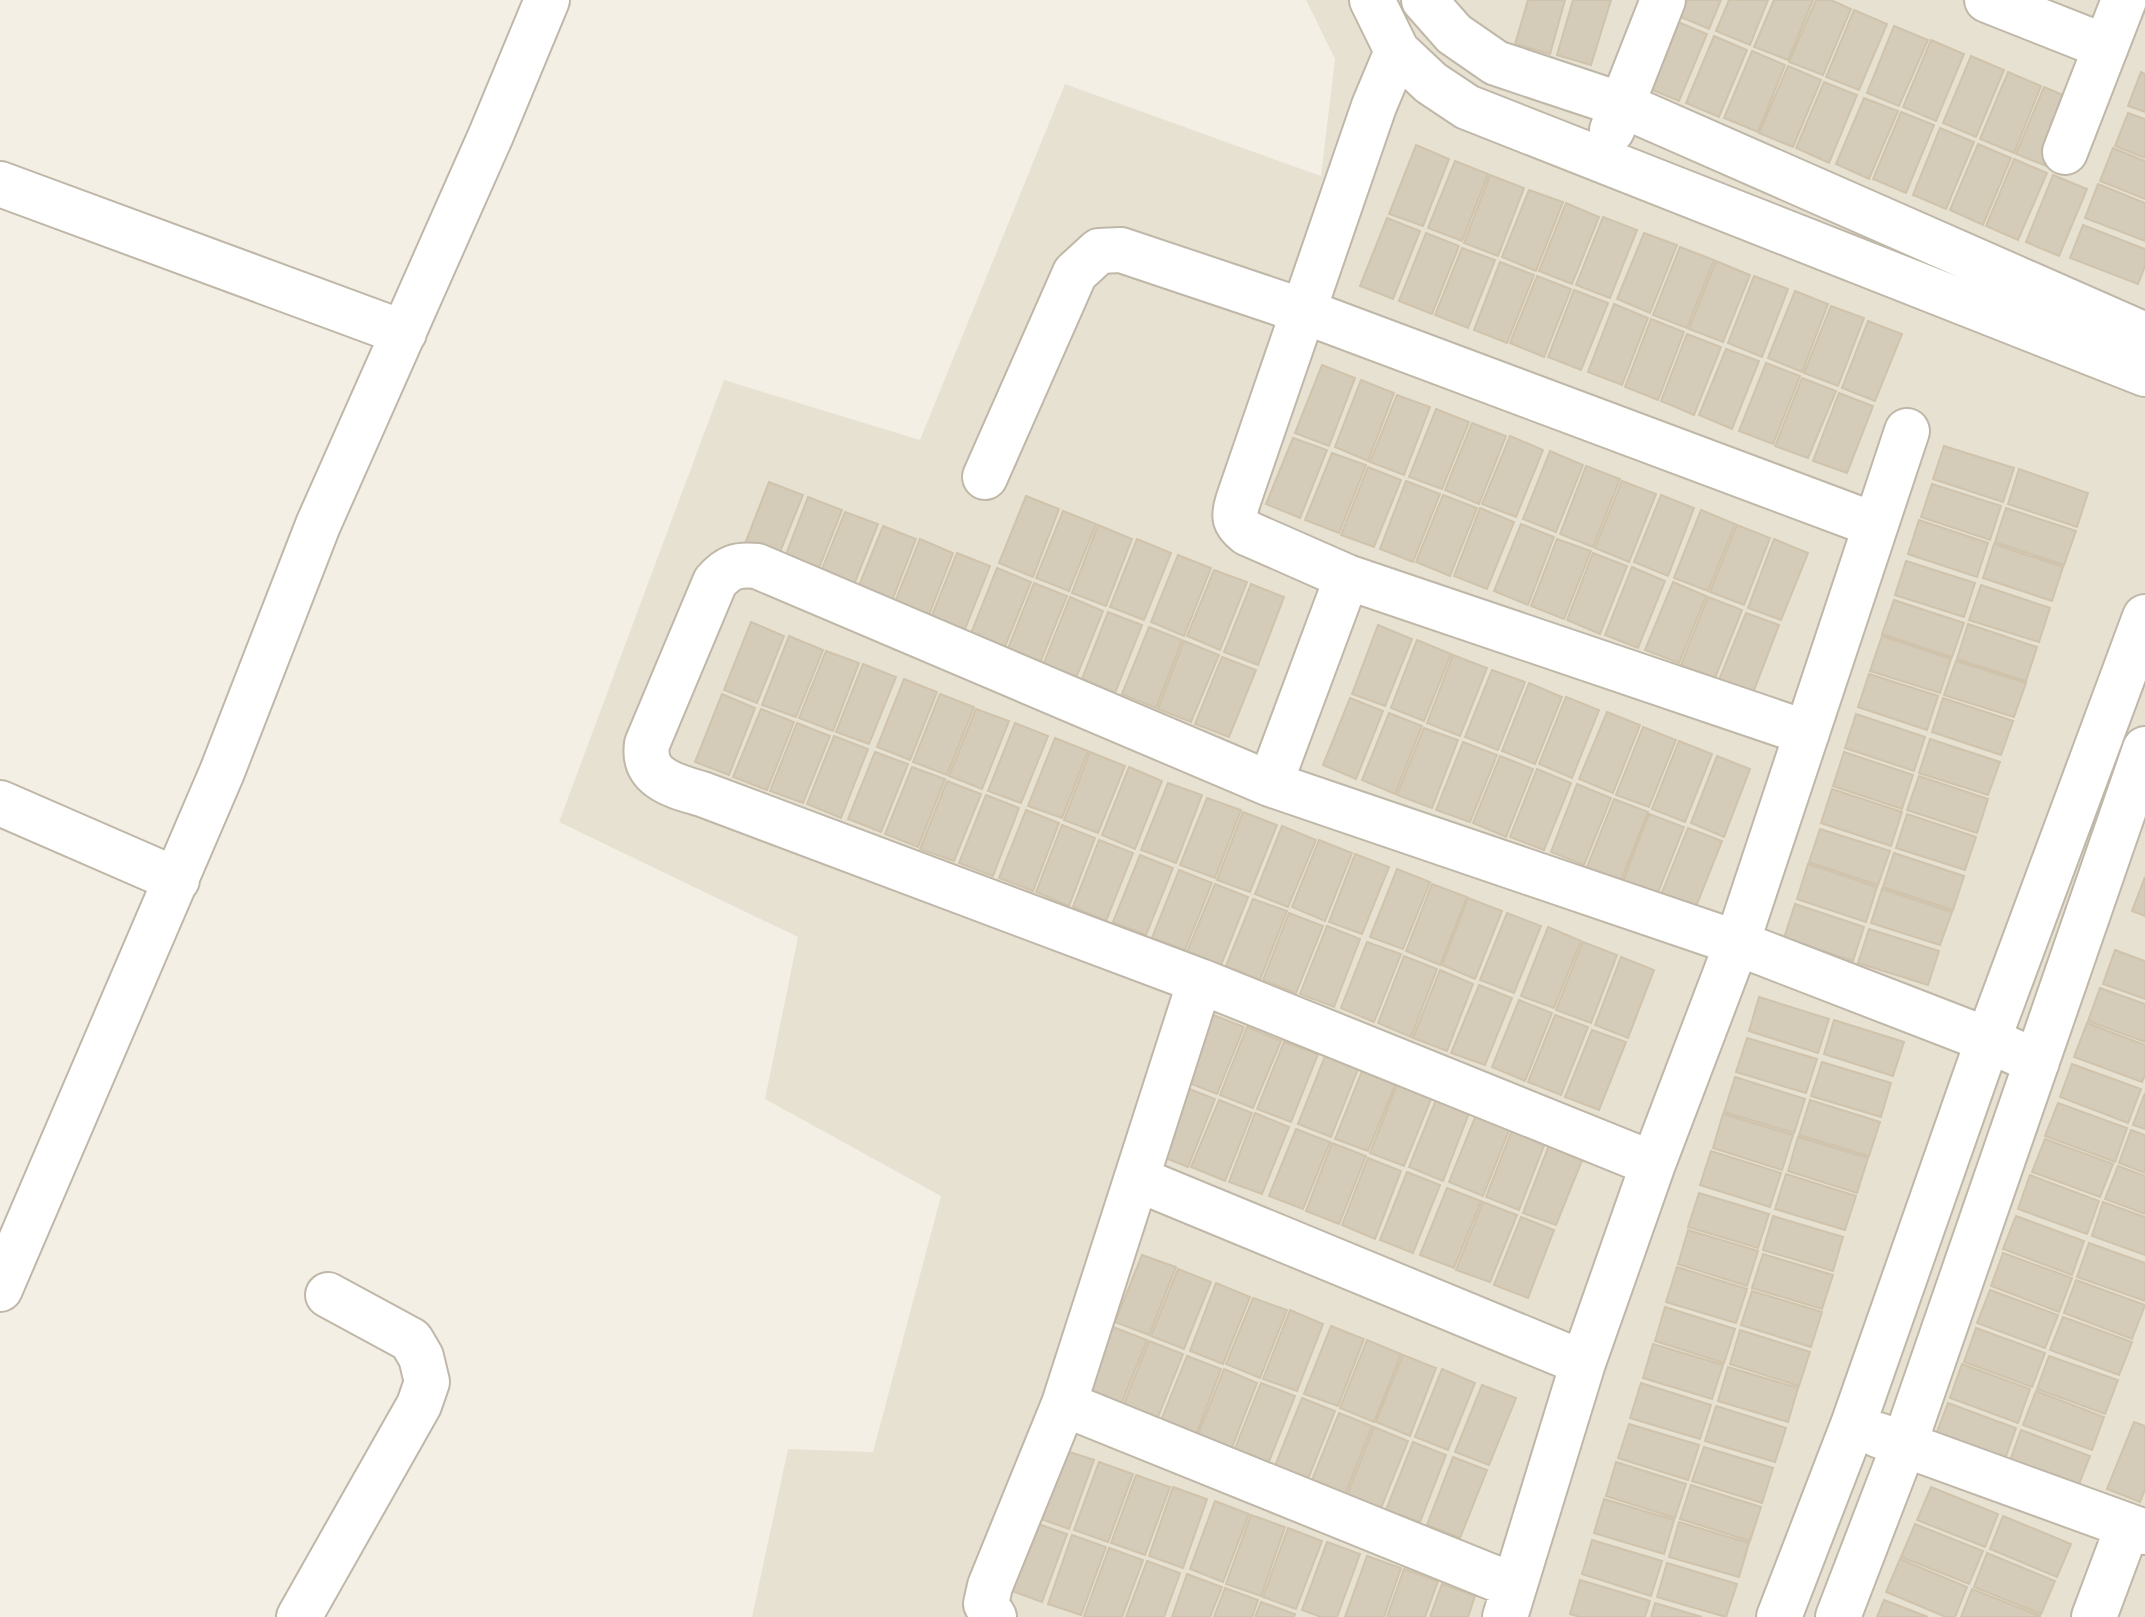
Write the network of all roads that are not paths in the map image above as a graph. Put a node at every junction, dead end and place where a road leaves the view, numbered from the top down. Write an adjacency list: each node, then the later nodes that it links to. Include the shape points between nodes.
1 (547, 0): 14 (street)
2 (1372, 0): 8 (street)
3 (1424, 0): 9 (street, via 1454,34 1496,63)
4 (1663, 0): 9 (street)
5 (1987, 0): 7 (street)
6 (2124, 0): 7 (street)
7 (2106, 47): 10 (street)
8 (1397, 51): 11 (street, via 1467,107); 13 (street)
9 (1622, 105): 11 (street); 15 (street)
10 (2065, 152)
11 (1600, 158): 16 (street)
12 (0, 184): 14 (street)
13 (1303, 311): 18 (street, via 1121,250 1099,251 1075,273); 19 (street); 20 (street, via 1234,515 1247,533)
14 (404, 333): 27 (street, via 318,525)
15 (2145, 335)
16 (2145, 374)
17 (1907, 431): 19 (street)
18 (985, 477)
19 (1875, 525): 22 (street)
20 (1347, 577): 22 (street); 24 (street)
21 (2145, 617): 30 (street)
22 (1807, 733): 28 (street)
23 (2145, 749): 26 (street)
24 (1270, 784): 28 (street); 29 (street, via 757,566 726,569 715,582 647,744 649,767 671,785)
25 (0, 803): 27 (street)
26 (2133, 819): 31 (street)
27 (177, 880): 34 (street)
28 (1737, 943): 30 (street); 32 (street)
29 (1200, 981): 32 (street); 33 (street)
30 (1988, 1040): 31 (street); 38 (street)
31 (2037, 1062): 39 (street)
32 (1653, 1164): 36 (street)
33 (1137, 1179): 36 (street); 37 (street)
34 (0, 1289)
35 (328, 1295): 42 (street, via 411,1340 427,1382)
36 (1583, 1363): 41 (street)
37 (1064, 1404): 41 (street); 43 (street, via 990,1586 986,1604)
38 (1853, 1425): 39 (street); 44 (street)
39 (1904, 1445): 40 (street); 45 (street)
40 (2137, 1529): 46 (street)
41 (1510, 1602)
42 (299, 1617)
43 (994, 1617)
44 (1779, 1617)
45 (1838, 1617)
46 (2094, 1617)

